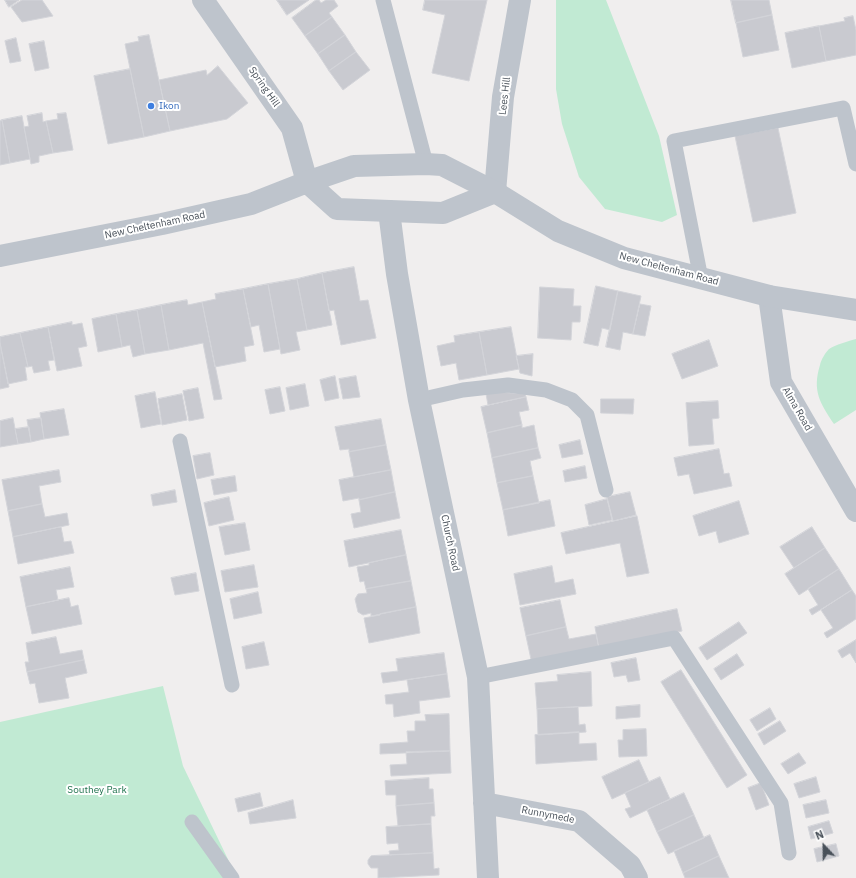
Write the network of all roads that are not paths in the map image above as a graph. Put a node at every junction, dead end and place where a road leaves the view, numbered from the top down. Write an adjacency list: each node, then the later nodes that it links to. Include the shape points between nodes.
1 (203, 0): 6 (street, Spring Hill, via 292,128)
2 (383, 0): 4 (lane)
3 (520, 0): 7 (street, Lees Hill, via 503,97)
4 (426, 164): 6 (street, New Cheltenham Road, via 354,166); 7 (street, New Cheltenham Road, via 442,165)
5 (856, 164): 10 (lane, via 843,108 674,141)
6 (307, 182): 8 (street, via 338,209); 9 (street, New Cheltenham Road, via 251,204)
7 (495, 192): 8 (street, via 443,213); 10 (street, New Cheltenham Road, via 558,231 624,258)
8 (389, 211): 13 (street, Church Road, via 397,274)
9 (0, 256)
10 (701, 278): 11 (street, New Cheltenham Road)
11 (769, 296): 12 (street, New Cheltenham Road); 16 (street, Alma Road, via 781,382)
12 (856, 310)
13 (420, 400): 15 (lane, via 463,390 508,385 546,390 572,400 587,415); 17 (street, Church Road)
14 (180, 441): 18 (lane)
15 (606, 490)
16 (856, 511)
17 (478, 677): 19 (street, Church Road); 21 (lane, via 674,638 781,803)
18 (232, 685)
19 (484, 803): 23 (street, Church Road); 24 (street, Runnymede, via 579,821 630,865)
20 (192, 822): 22 (lane)
21 (789, 853)
22 (232, 878)
23 (488, 878)
24 (637, 878)

